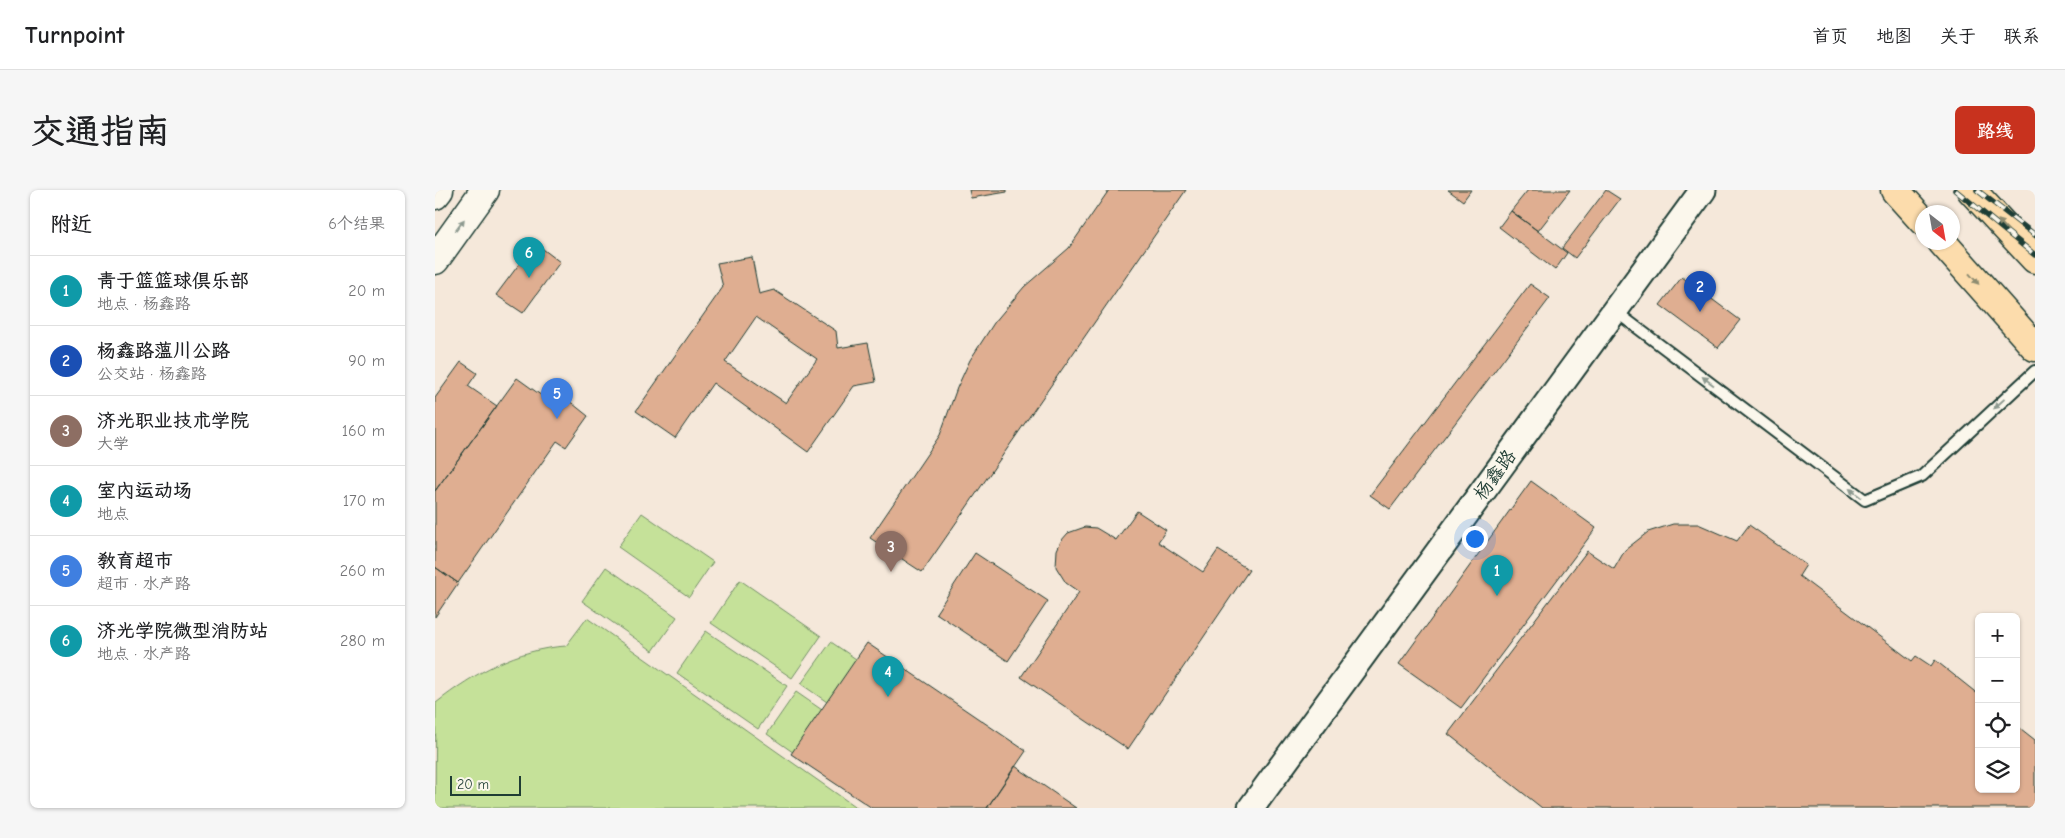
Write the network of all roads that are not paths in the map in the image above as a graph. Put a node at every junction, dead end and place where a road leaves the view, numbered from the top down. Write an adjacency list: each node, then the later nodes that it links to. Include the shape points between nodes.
1 (439, 190): 6 (main road)
2 (485, 190): 10 (main road, one-way to 2)
3 (1703, 190): 11 (street, 杨鑫路)
4 (1895, 190): 7 (main road)
5 (1971, 190): 9 (main road, one-way to 5)
6 (435, 195)
7 (1915, 212)
8 (1949, 250): 12 (main road, one-way to 12)
9 (2035, 259)
10 (435, 260)
11 (1615, 311): 13 (lane, one-way to 11, via 1922,476 1865,500); 14 (street, 杨鑫路)
12 (2035, 347)
13 (2035, 371)
14 (1251, 808)

